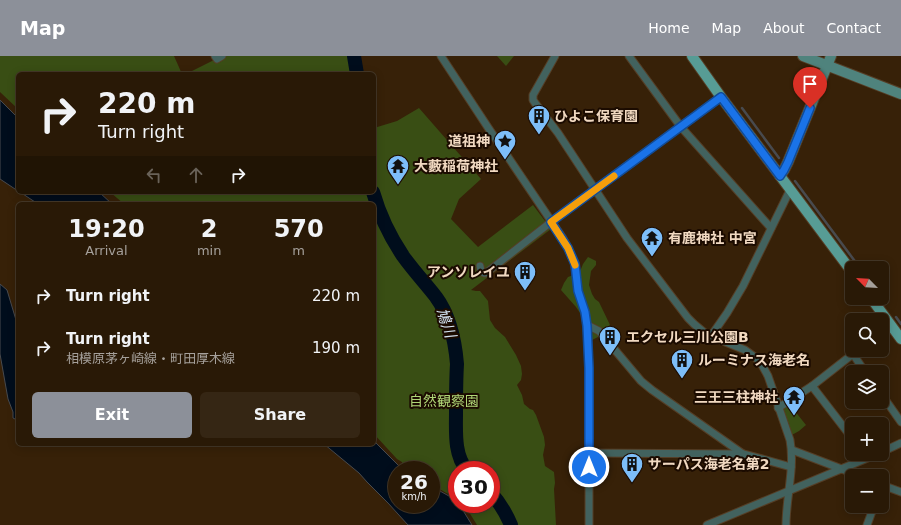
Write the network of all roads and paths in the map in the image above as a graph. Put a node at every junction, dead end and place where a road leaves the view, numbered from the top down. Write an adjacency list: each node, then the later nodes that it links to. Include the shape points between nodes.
1 (441, 56): 13 (street)
2 (555, 56): 11 (street, via 533,95 533,100)
3 (629, 56): 9 (street)
4 (692, 56): 8 (main road)
5 (803, 56): 6 (street)
6 (829, 61): 7 (street); 10 (street)
7 (901, 94)
8 (721, 97): 9 (street); 10 (main road)
9 (681, 127): 11 (street); 14 (street)
10 (780, 176): 12 (main road)
11 (595, 190): 13 (street); 20 (street, via 627,238 688,318)
12 (790, 190): 14 (street); 15 (main road)
13 (551, 222): 16 (street, via 486,273 481,271); 18 (street, via 574,260 578,291)
14 (771, 228): 20 (street, via 743,286)
15 (845, 263)
16 (480, 266)
17 (876, 305): 19 (main road)
18 (587, 326): 31 (street); 32 (street, via 599,331 641,381 652,390)
19 (891, 326): 21 (main road)
20 (711, 336): 25 (street, via 756,358 768,376)
21 (901, 340)
22 (850, 357): 23 (street)
23 (812, 386): 25 (street); 27 (street)
24 (889, 405): 26 (street)
25 (778, 408): 30 (street)
26 (901, 422)
27 (845, 429)
28 (901, 444): 29 (street)
29 (889, 449)
30 (792, 450): 34 (street); 35 (street)
31 (589, 453): 32 (street); 41 (street)
32 (744, 454): 34 (street)
33 (856, 461): 35 (street)
34 (791, 467): 38 (street)
35 (841, 469): 36 (street); 38 (street)
36 (845, 470)
37 (889, 488): 39 (street)
38 (788, 491): 42 (street); 43 (street)
39 (901, 492)
40 (871, 513): 44 (street)
41 (590, 525)
42 (707, 525)
43 (786, 525)
44 (867, 525)

